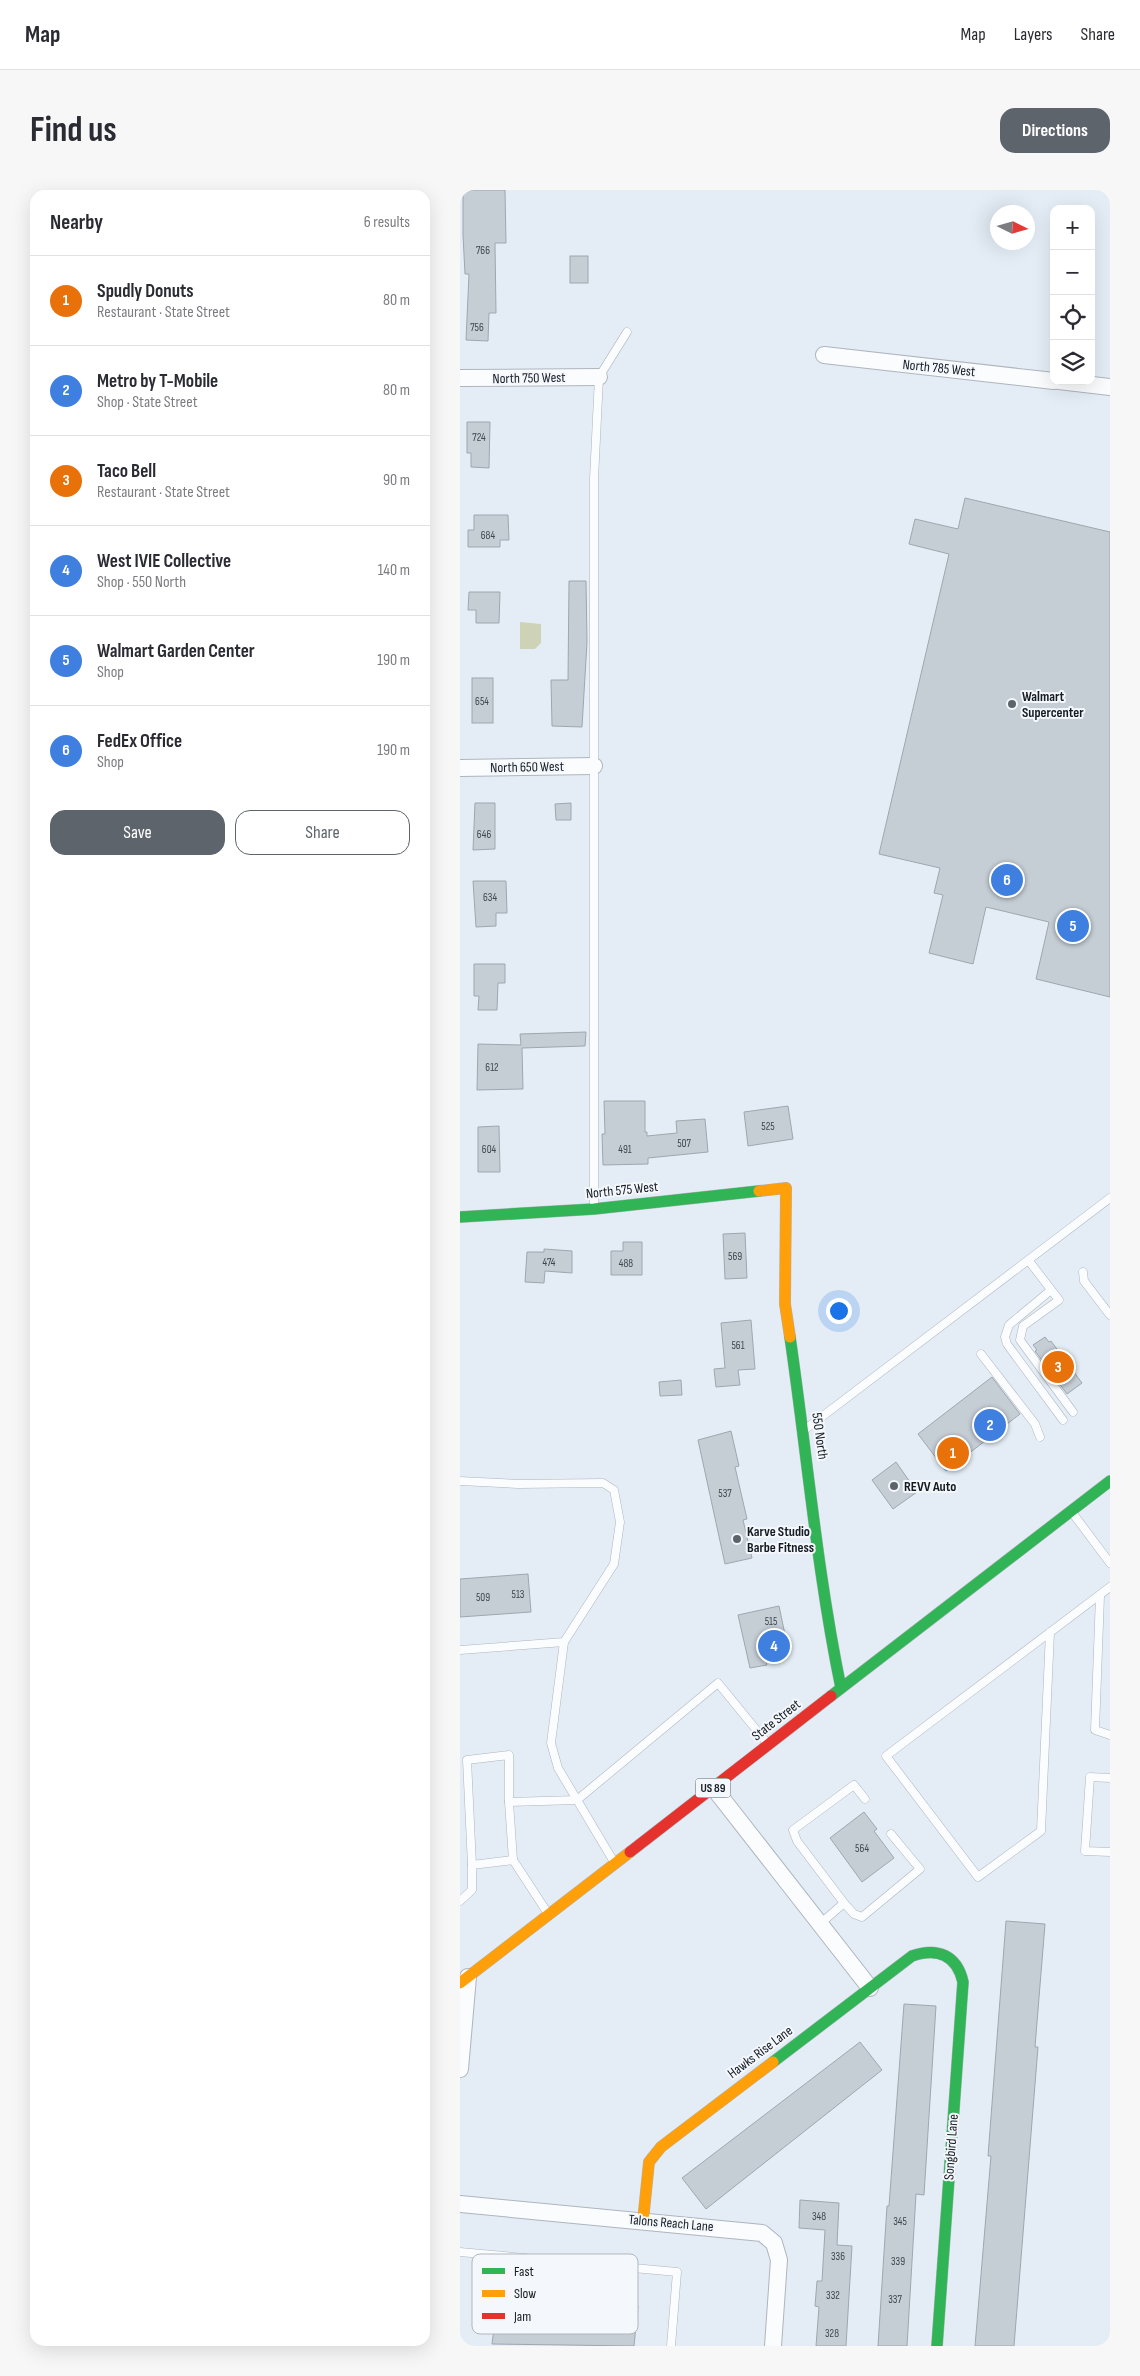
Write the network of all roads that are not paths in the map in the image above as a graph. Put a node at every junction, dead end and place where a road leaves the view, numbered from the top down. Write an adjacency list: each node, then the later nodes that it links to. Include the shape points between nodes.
1 (627, 332): 3 (lane)
2 (824, 355): 5 (street, North 785 West)
3 (599, 377): 4 (street, North 750 West); 8 (lane, via 594,479)
4 (460, 378)
5 (1050, 381)
6 (1093, 385): 7 (street)
7 (1110, 387)
8 (594, 766): 9 (street, North 650 West); 12 (lane)
9 (460, 768)
10 (786, 1188): 12 (street, North 575 West); 21 (street, 550 North, via 785,1304)
11 (1110, 1198): 14 (lane)
12 (594, 1209): 13 (street, North 575 West)
13 (460, 1217)
14 (1029, 1261): 16 (lane); 21 (lane)
15 (1083, 1272): 17 (lane, via 1084,1281)
16 (1051, 1290): 19 (lane, via 1059,1300 1023,1326 1019,1336); 20 (lane, via 1008,1325 1005,1337)
17 (1110, 1315)
18 (981, 1354): 22 (lane, via 1035,1424)
19 (1073, 1412)
20 (1063, 1420)
21 (804, 1431): 32 (street, 550 North, via 828,1625)
22 (1040, 1437)
23 (460, 1481): 30 (lane, via 603,1483 614,1490 620,1522 614,1564)
24 (1110, 1481): 25 (street, State Street / US 89)
25 (1070, 1511): 26 (lane); 32 (street, State Street / US 89)
26 (1110, 1563)
27 (1110, 1587): 28 (lane)
28 (1100, 1596): 29 (lane); 33 (lane, via 1095,1730)
29 (1050, 1632): 29 (lane, via 886,1756 978,1877 1041,1831)
30 (564, 1642): 31 (lane); 38 (lane, via 551,1743 558,1768)
31 (460, 1650)
32 (841, 1688): 34 (street, State Street / US 89)
33 (1110, 1735)
34 (768, 1745): 36 (street, State Street / US 89); 38 (lane, via 718,1683)
35 (1110, 1778): 41 (lane, via 1090,1777 1085,1851)
36 (713, 1787): 43 (street, State Street / US 89); 48 (street)
37 (865, 1799): 46 (lane, via 854,1785 793,1830 797,1841)
38 (577, 1800): 39 (lane); 43 (lane)
39 (509, 1802): 42 (lane); 44 (lane, via 510,1755 467,1760)
40 (891, 1834): 46 (lane, via 920,1869 862,1917 854,1914)
41 (1110, 1852)
42 (514, 1860): 44 (lane); 47 (lane)
43 (615, 1863): 47 (street, State Street / US 89)
44 (472, 1864): 45 (lane, via 472,1890)
45 (460, 1901)
46 (844, 1903): 48 (lane)
47 (549, 1915): 50 (street, State Street / US 89)
48 (820, 1924): 51 (street)
49 (946, 1954): 51 (street, Hawks Rise Lane, via 933,1950 920,1952); 60 (street, Songbird Lane, via 959,1968 963,1982)
50 (464, 1980): 52 (street)
51 (870, 1988): 54 (street, Hawks Rise Lane, via 656,2151 648,2169)
52 (460, 2070)
53 (460, 2204): 54 (street, Talons Reach Lane)
54 (644, 2220): 59 (street, Talons Reach Lane, via 754,2231 768,2236 774,2243 778,2260)
55 (460, 2252): 56 (lane)
56 (482, 2254)
57 (638, 2268): 58 (lane, via 677,2272)
58 (671, 2346)
59 (773, 2346)
60 (937, 2346)

